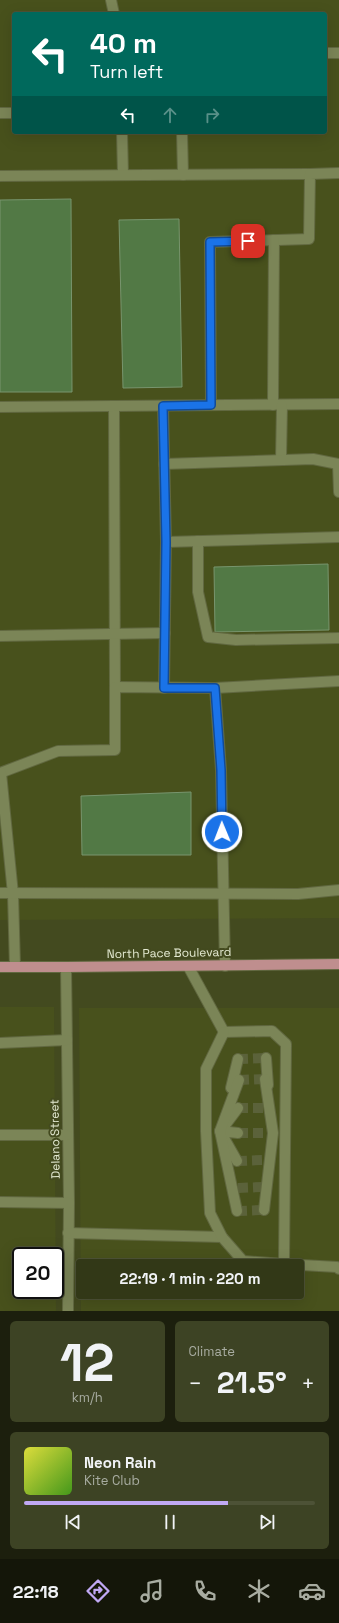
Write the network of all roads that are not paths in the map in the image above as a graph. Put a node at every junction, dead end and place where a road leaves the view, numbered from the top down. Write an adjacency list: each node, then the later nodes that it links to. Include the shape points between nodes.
1 (111, 0): 2 (street)
2 (114, 12)
3 (327, 53): 4 (street)
4 (339, 53)
5 (0, 113): 6 (street)
6 (12, 113)
7 (122, 134): 11 (street)
8 (182, 134): 12 (street)
9 (339, 173): 10 (street)
10 (310, 174): 12 (street); 14 (street, via 309,239)
11 (123, 175): 12 (street); 13 (street)
12 (183, 175)
13 (0, 176)
14 (274, 240): 16 (street, via 210,242); 17 (street)
15 (339, 404): 17 (street)
16 (211, 405): 17 (street); 19 (street)
17 (277, 405): 21 (street)
18 (114, 406): 19 (street); 20 (street); 27 (street)
19 (163, 406): 22 (street)
20 (0, 407)
21 (281, 460): 22 (street); 23 (street, via 314,459 338,464)
22 (164, 464): 26 (street)
23 (339, 492)
24 (339, 537): 25 (street)
25 (198, 541): 26 (street); 30 (street, via 198,592 208,637 236,640)
26 (166, 542): 28 (street)
27 (114, 633): 28 (street); 29 (street); 32 (street)
28 (165, 633): 33 (street)
29 (0, 636)
30 (339, 638)
31 (339, 681): 34 (street)
32 (115, 687): 33 (street); 35 (street, via 115,750 58,751)
33 (164, 688): 34 (street)
34 (215, 688): 39 (street, via 221,770)
35 (0, 773): 38 (street)
36 (339, 890): 39 (street, via 298,894)
37 (0, 893): 38 (street)
38 (13, 894): 39 (street); 44 (street)
39 (224, 894): 42 (street)
40 (339, 964): 42 (main road, North Pace Boulevard)
41 (188, 966): 42 (main road, North Pace Boulevard); 45 (main road, North Pace Boulevard); 46 (street)
42 (225, 966)
43 (0, 967): 44 (main road, North Pace Boulevard)
44 (15, 967): 45 (main road, North Pace Boulevard)
45 (66, 967): 47 (street, Delano Street)
46 (224, 1032): 55 (street, via 206,1068); 59 (street, via 272,1031 286,1044)
47 (67, 1040): 48 (street); 61 (street, Delano Street)
48 (0, 1043)
49 (266, 1058): 58 (street)
50 (238, 1059): 56 (street)
51 (265, 1079): 58 (street)
52 (239, 1080): 56 (street)
53 (238, 1108): 56 (street)
54 (265, 1108): 58 (street)
55 (206, 1131): 56 (street); 71 (street, via 210,1213)
56 (220, 1131): 57 (street); 63 (street); 64 (street); 69 (street)
57 (238, 1132)
58 (269, 1132): 59 (street); 62 (street); 65 (street); 68 (street)
59 (285, 1133): 73 (street)
60 (0, 1135): 61 (street)
61 (67, 1135): 67 (street, Delano Street)
62 (264, 1160)
63 (237, 1161)
64 (238, 1188)
65 (263, 1188)
66 (0, 1202): 67 (street)
67 (69, 1203): 70 (street, Delano Street)
68 (264, 1210)
69 (237, 1211)
70 (68, 1233): 71 (street); 76 (street, Delano Street)
71 (222, 1237): 72 (street)
72 (241, 1259)
73 (284, 1259)
74 (304, 1265): 75 (street)
75 (338, 1267)
76 (68, 1311)

